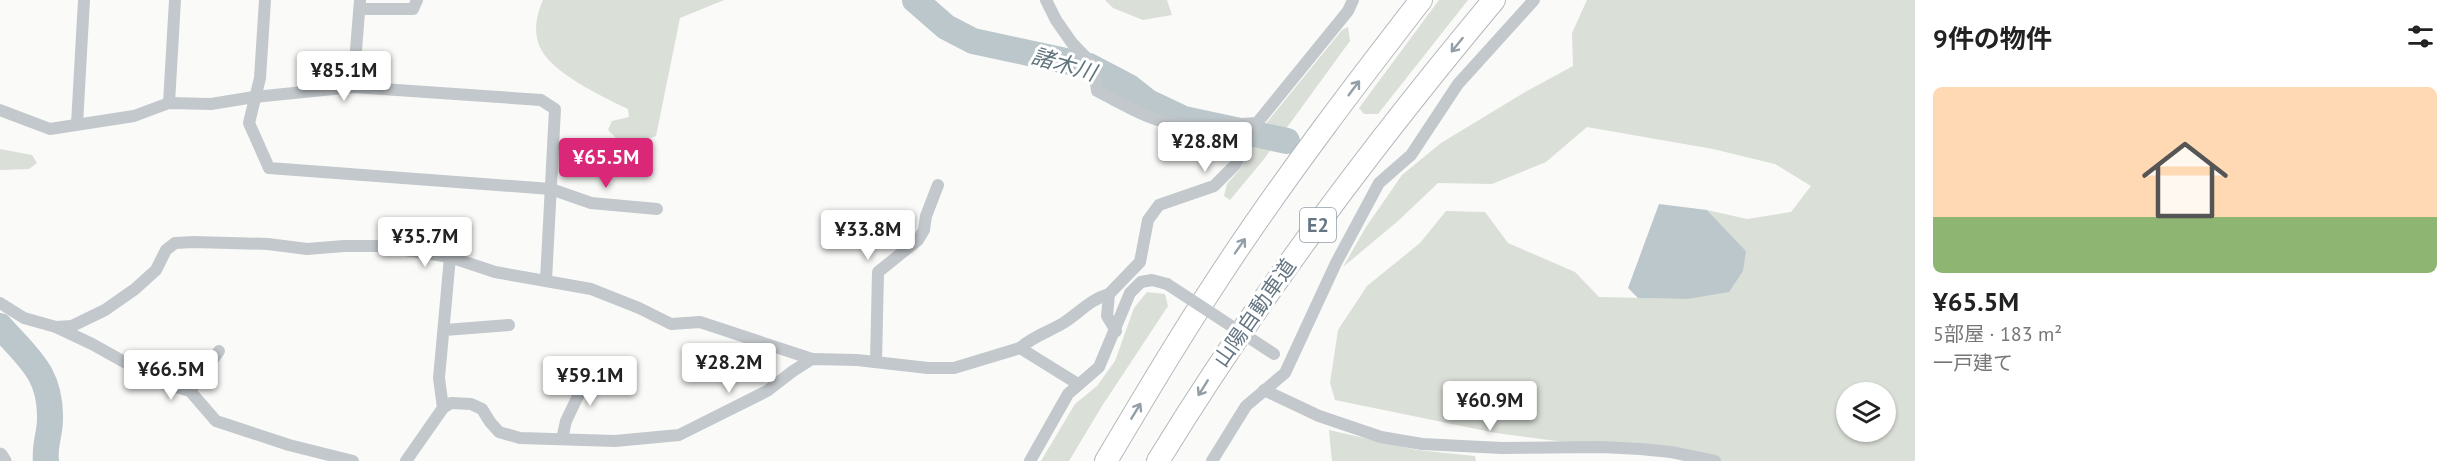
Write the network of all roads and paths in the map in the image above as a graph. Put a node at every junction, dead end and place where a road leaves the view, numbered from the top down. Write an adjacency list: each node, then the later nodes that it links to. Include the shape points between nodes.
1 (84, 0): 16 (street)
2 (175, 0): 13 (street)
3 (265, 0): 12 (street, via 260,78)
4 (417, 0): 10 (street, via 413,9)
5 (1046, 0): 15 (street, via 1067,36 1094,66 1097,91 1144,115 1177,125)
6 (1353, 0): 15 (street)
7 (1421, 0): 44 (highway, E2, one-way to 7, via 1233,256)
8 (1494, 0): 45 (highway, 山陽自動車道 / E2, one-way to 45, via 1414,98 1274,285)
9 (1534, 0): 33 (street, via 1458,84 1411,155 1379,183 1336,263)
10 (360, 4): 11 (street)
11 (353, 87): 12 (street); 18 (street, via 541,100 555,109)
12 (254, 97): 13 (street, via 211,104); 18 (street, via 249,123 268,168)
13 (169, 104): 16 (street, via 134,116)
14 (0, 110): 16 (street, via 50,129)
15 (1257, 123): 22 (street, via 1235,165 1214,186 1159,204 1148,220 1140,262)
16 (77, 124)
17 (938, 185): 31 (street, via 918,240 878,272)
18 (551, 189): 19 (street, via 591,203); 21 (street)
19 (657, 209)
20 (450, 257): 21 (street, via 495,272); 25 (street, via 380,246 307,249 268,244 175,243 166,250 156,270 135,290 72,326); 26 (street)
21 (546, 280): 30 (street, via 591,289 671,324 700,322)
22 (1109, 294): 27 (street, via 1107,316); 28 (street)
23 (0, 303): 25 (street, via 24,318)
24 (509, 325): 26 (street)
25 (56, 327): 36 (street, via 162,383)
26 (445, 330): 37 (street, via 439,378)
27 (1116, 331): 33 (street, bridge, via 1130,293 1141,282 1152,280 1167,284 1274,354); 34 (street, via 1099,367)
28 (1020, 348): 31 (street, via 954,368); 34 (street)
29 (219, 351): 36 (street)
30 (812, 359): 31 (street); 38 (street, via 768,391 679,435 615,441)
31 (876, 362)
32 (586, 366): 38 (street)
33 (1285, 373): 35 (street)
34 (1078, 384): 43 (street, via 1068,394)
35 (1264, 390): 46 (street, via 1246,406); 47 (street, via 1318,416 1422,444 1630,449)
36 (190, 391): 41 (street, via 216,421 289,446)
37 (443, 408): 38 (street, via 451,403 471,404 482,409 499,432 520,438); 42 (street)
38 (562, 439)
39 (0, 455): 40 (street)
40 (4, 461)
41 (353, 461)
42 (406, 461)
43 (1030, 461)
44 (1106, 461)
45 (1158, 461)
46 (1212, 461)
47 (1715, 461)

